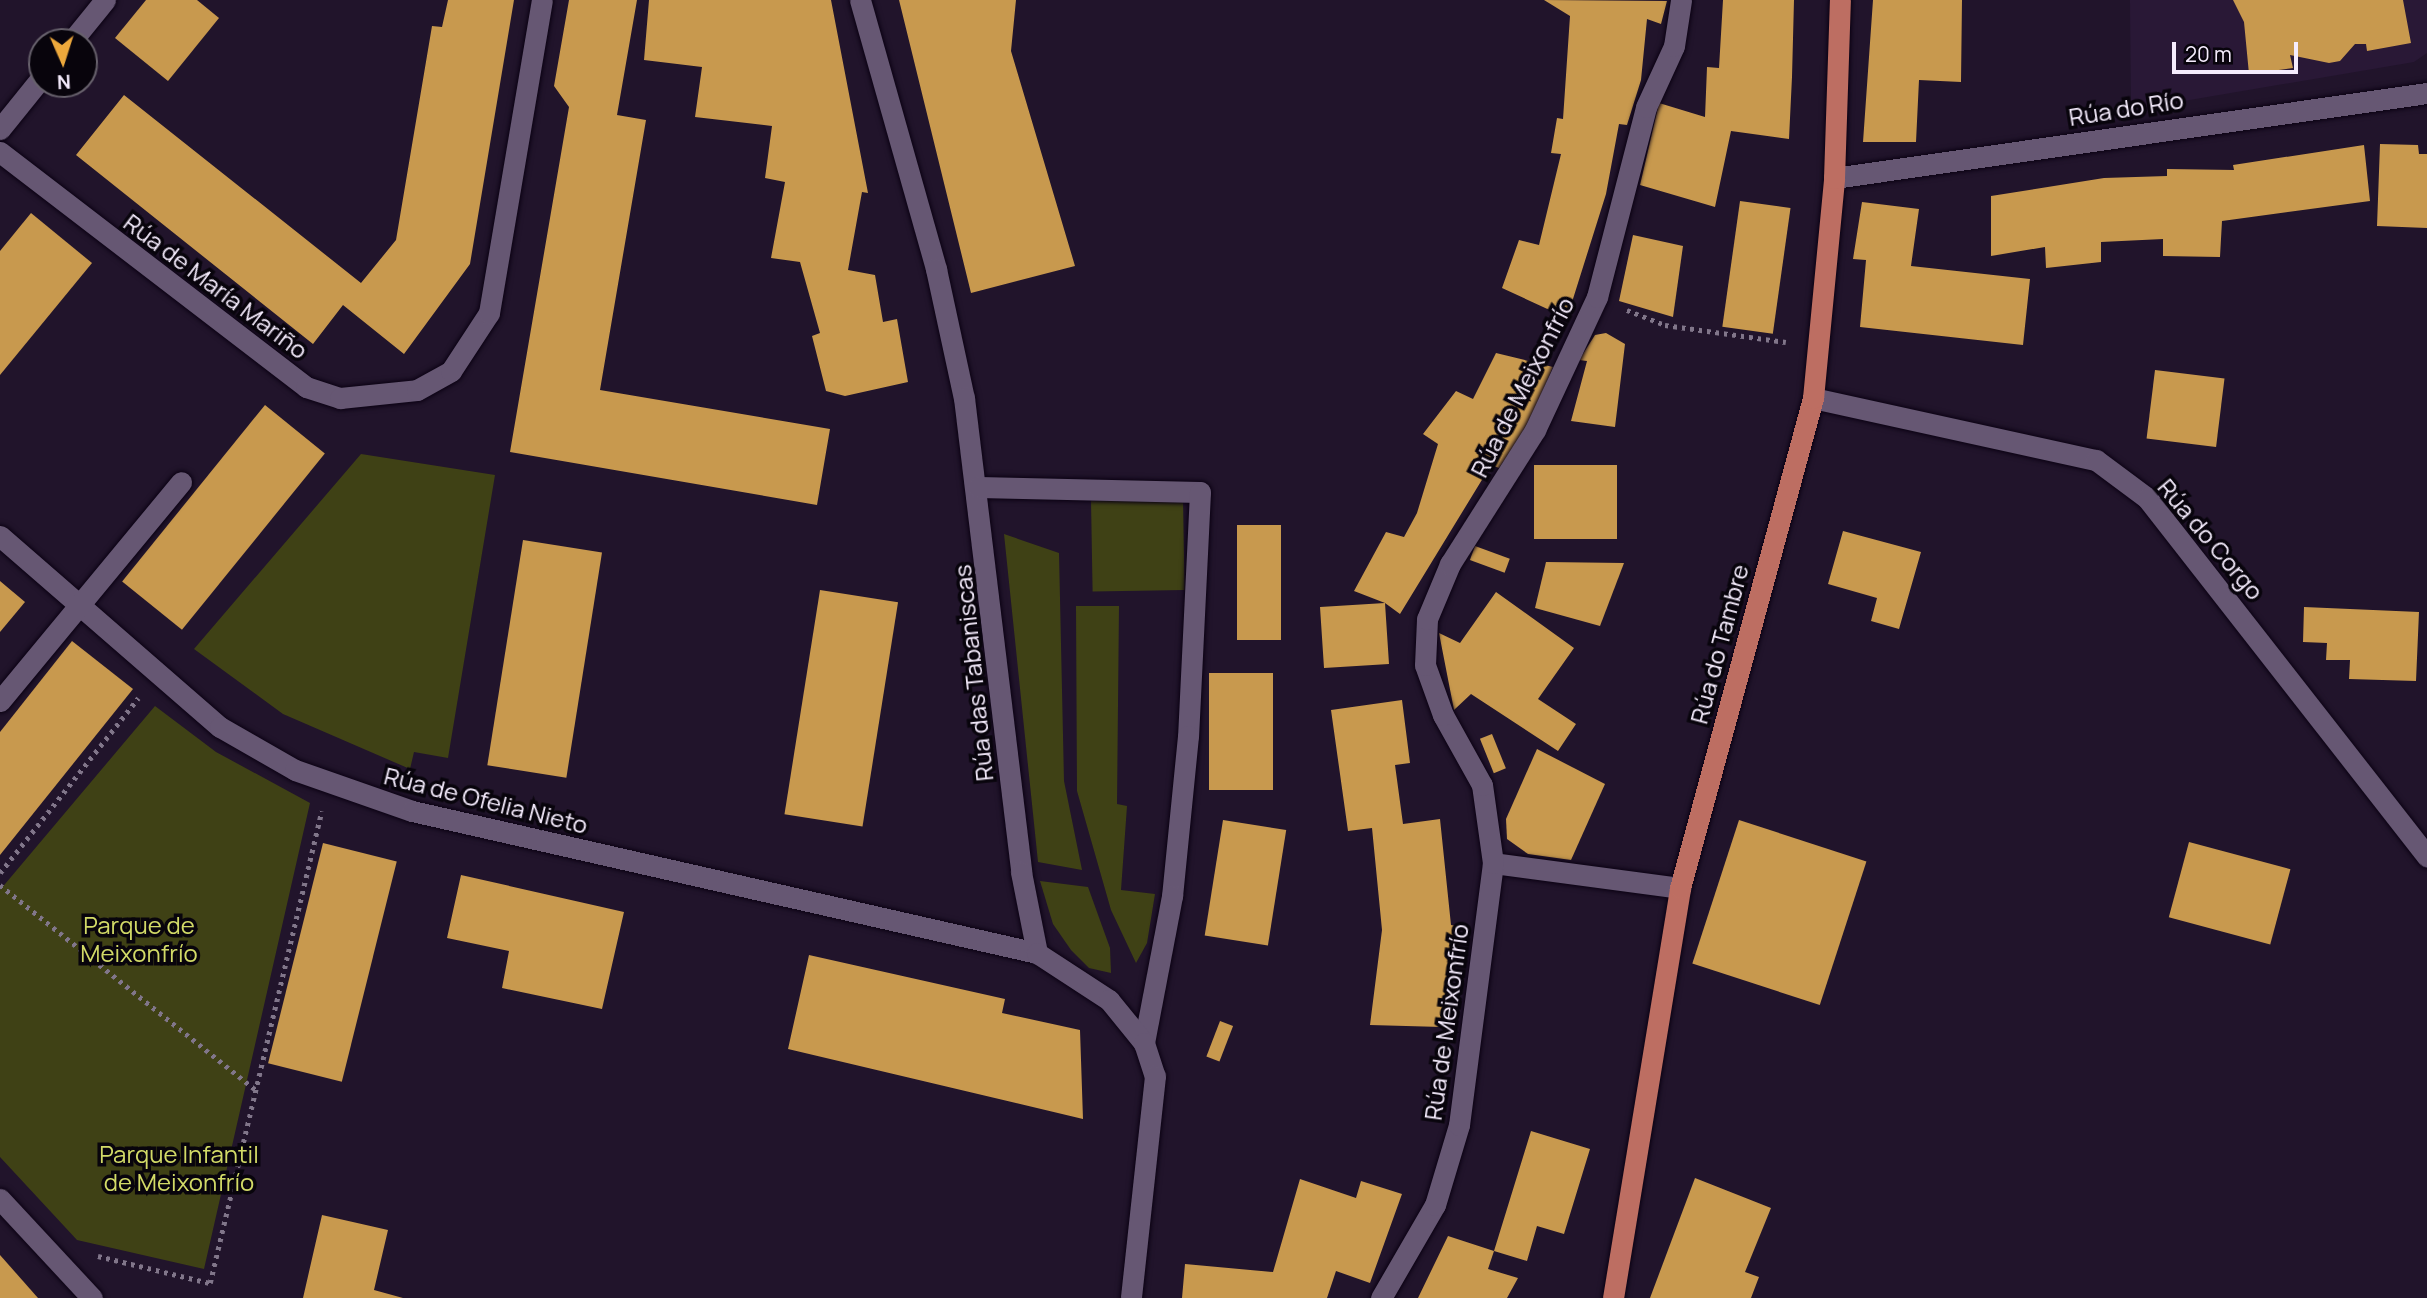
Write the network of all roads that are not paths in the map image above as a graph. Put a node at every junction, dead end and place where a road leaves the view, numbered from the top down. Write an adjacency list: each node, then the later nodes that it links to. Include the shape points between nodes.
1 (105, 0): 6 (street)
2 (542, 0): 10 (street, Rúa de María Mariño, via 489,313 451,371 417,390 340,398 306,387)
3 (860, 0): 14 (street, Rúa das Tabaniscas, via 953,338)
4 (1681, 0): 19 (street, Rúa de Meixonfrío, via 1674,46 1646,107 1597,298 1535,430 1436,591 1425,630 1433,692 1489,808)
5 (1840, 0): 11 (main road, Rúa do Tambre)
6 (82, 28)
7 (2427, 93): 11 (street, Rúa do Río)
8 (28, 94): 9 (street)
9 (0, 129)
10 (0, 152)
11 (1834, 178): 12 (main road, Rúa do Tambre)
12 (1813, 398): 18 (street, Rúa do Corgo, via 2096,460 2137,490); 20 (main road, Rúa do Tambre)
13 (181, 482): 16 (street)
14 (978, 487): 21 (street, Rúa das Tabaniscas, via 1021,872); 22 (street, via 1200,492 1187,749 1172,896)
15 (0, 536): 16 (street, Rúa de Ofelia Nieto)
16 (78, 605): 17 (street); 21 (street, Rúa de Ofelia Nieto, via 240,741 328,783 404,809)
17 (0, 701)
18 (2427, 857)
19 (1493, 863): 20 (street); 26 (street, Rúa de Meixonfrío, via 1460,1125 1435,1205)
20 (1680, 888): 27 (main road, Rúa do Tambre)
21 (1037, 953): 22 (street, via 1109,1000)
22 (1144, 1043): 25 (street, via 1155,1076 1154,1114)
23 (0, 1199): 24 (street)
24 (92, 1298)
25 (1131, 1298)
26 (1381, 1298)
27 (1613, 1298)

